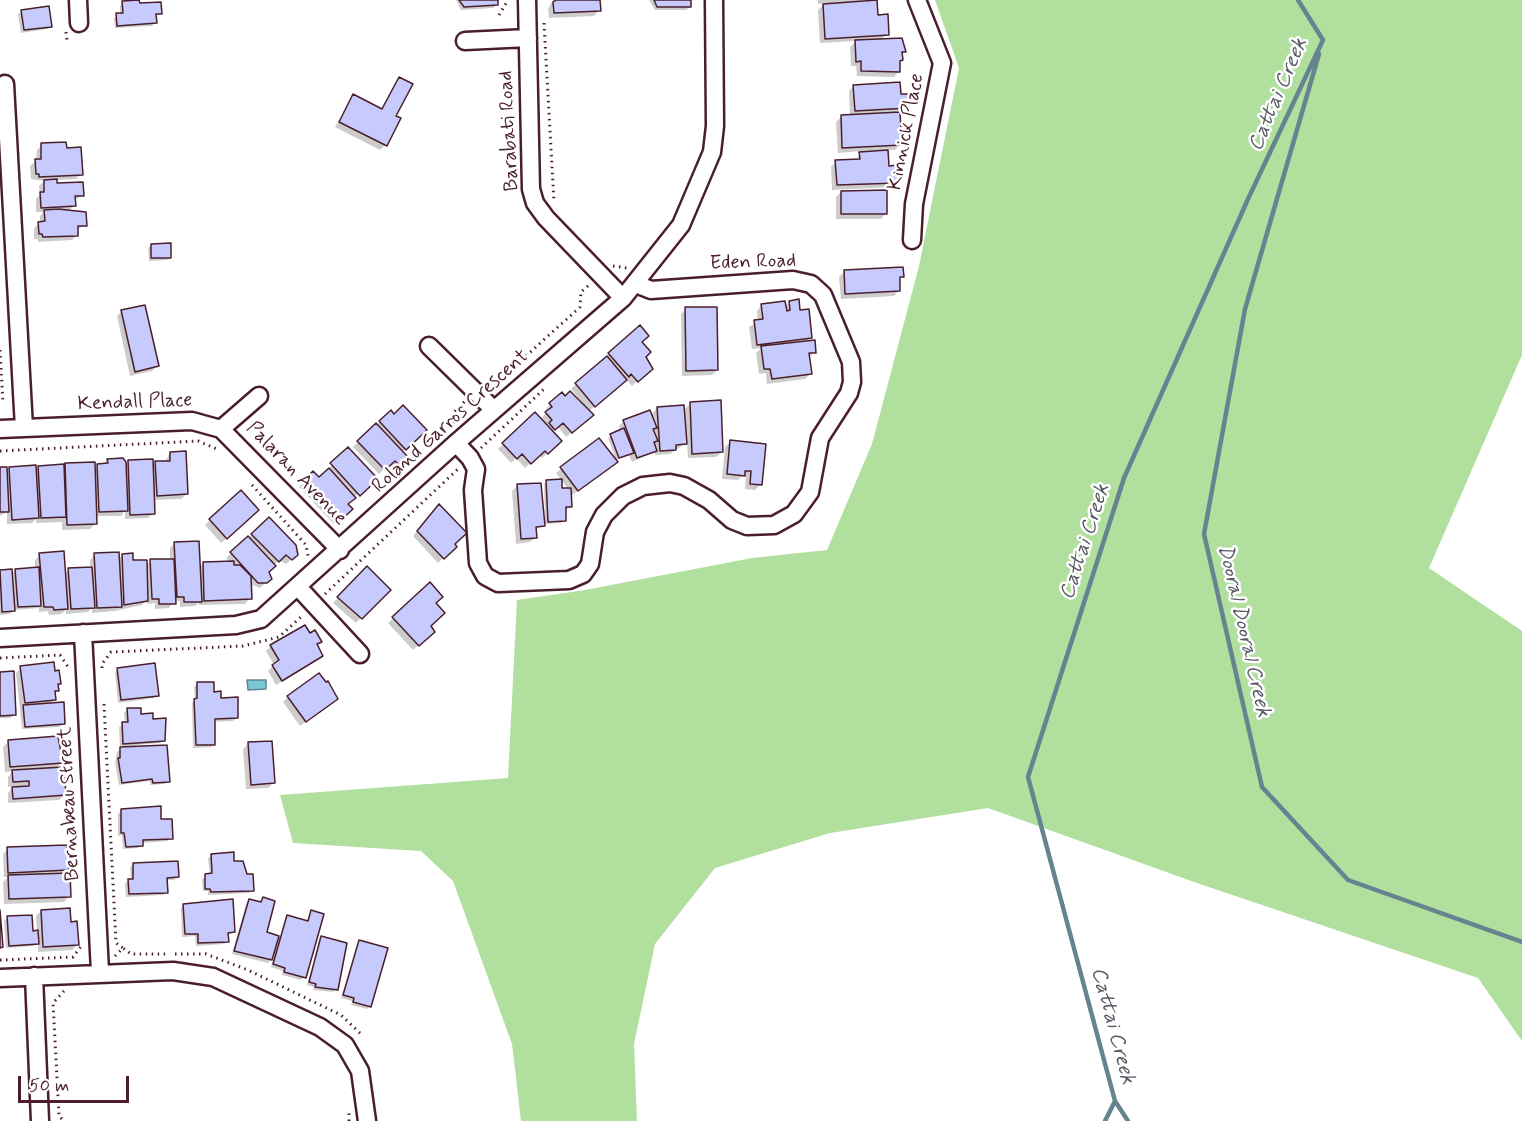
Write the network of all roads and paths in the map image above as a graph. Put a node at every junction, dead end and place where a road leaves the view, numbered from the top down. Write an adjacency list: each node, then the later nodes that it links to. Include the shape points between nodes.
1 (78, 0): 8 (street)
2 (508, 0): 6 (path)
3 (527, 0): 9 (street, Barabati Road)
4 (714, 0): 16 (street, Roland Garros Crescent, via 712,152 681,225)
5 (917, 0): 13 (street, Kinnick Place, via 942,63 914,204)
6 (499, 15)
7 (544, 22): 12 (path)
8 (79, 23)
9 (528, 38): 10 (street); 15 (street, Barabati Road, via 531,189 535,203)
10 (465, 41)
11 (5, 84): 24 (street)
12 (556, 206)
13 (912, 240)
14 (629, 268): 15 (path, via 611,266)
15 (600, 275): 17 (street, Barabati Road); 20 (path, via 581,292 580,307 494,385 484,384)
16 (636, 284): 17 (street, Roland Garros Crescent); 27 (street, Eden Road, via 651,290 793,280 811,284 823,295 850,362 852,382 820,438 810,492 794,514 774,525 747,526 684,486 643,486 623,496 604,515 596,532 590,564 583,574 569,580 498,583 485,576 478,563 473,490 476,469)
17 (623, 298): 23 (street, Roland Garros Crescent)
18 (429, 346): 20 (street)
19 (0, 350): 22 (path)
20 (475, 392): 23 (street); 27 (path, via 454,411)
21 (259, 396): 26 (street)
22 (3, 403)
23 (494, 410): 27 (street, Roland Garros Crescent)
24 (24, 428): 25 (street, Kendall Place); 26 (street, Kendall Place, via 192,421)
25 (0, 429)
26 (221, 429): 31 (street, Palaran Avenue)
27 (451, 436): 31 (street, Roland Garros Crescent)
28 (0, 451): 29 (path, via 198,441)
29 (221, 451)
30 (244, 476): 32 (path, via 306,545)
31 (340, 550): 33 (street, Roland Garros Crescent)
32 (309, 561)
33 (298, 588): 34 (street, Roland Garros Crescent, via 250,624); 36 (street)
34 (82, 633): 35 (street, Roland Garros Crescent); 41 (street, Bernabeau Street)
35 (0, 638)
36 (360, 654)
37 (0, 658): 38 (path, via 60,655 68,666)
38 (69, 678)
39 (84, 943): 40 (path, via 73,957)
40 (0, 960)
41 (100, 972): 42 (street); 49 (street, via 199,973 320,1027 339,1040 353,1058 364,1086)
42 (34, 976): 43 (street); 46 (street)
43 (0, 978)
44 (64, 991): 47 (path, via 53,1003 59,1116)
45 (349, 1110): 48 (path)
46 (40, 1121)
47 (64, 1121)
48 (349, 1121)
49 (367, 1121)

